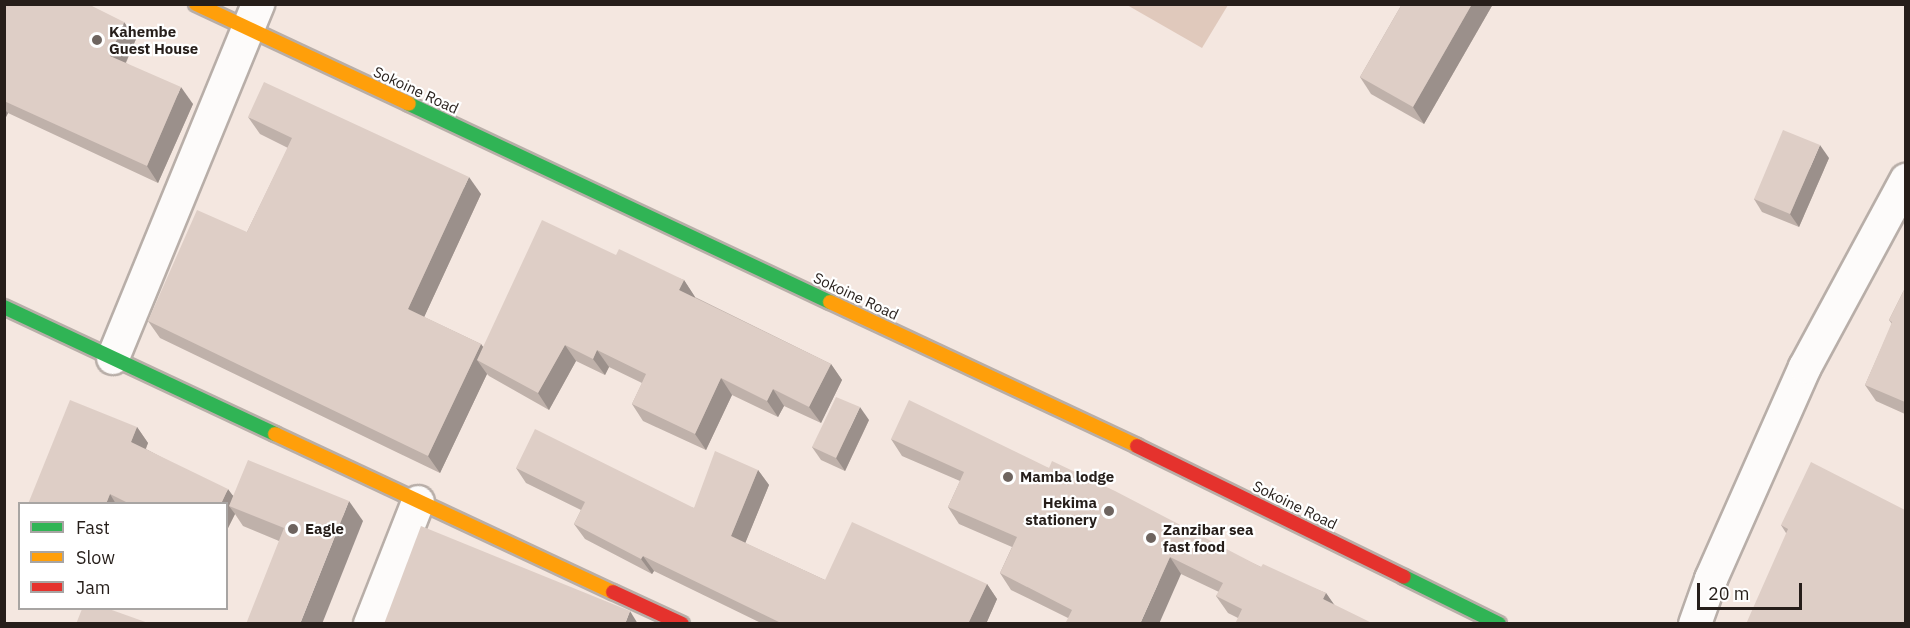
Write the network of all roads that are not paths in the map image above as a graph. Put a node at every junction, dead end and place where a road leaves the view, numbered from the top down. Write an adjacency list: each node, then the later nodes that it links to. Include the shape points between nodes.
1 (196, 4): 2 (street, Sokoine Road)
2 (252, 17): 5 (street); 9 (street, Sokoine Road)
3 (1905, 180): 10 (street, via 1805,367)
4 (4, 307): 5 (street)
5 (113, 358): 6 (street)
6 (418, 502): 7 (street); 8 (street)
7 (370, 624)
8 (682, 624)
9 (1499, 624)
10 (1695, 624)

